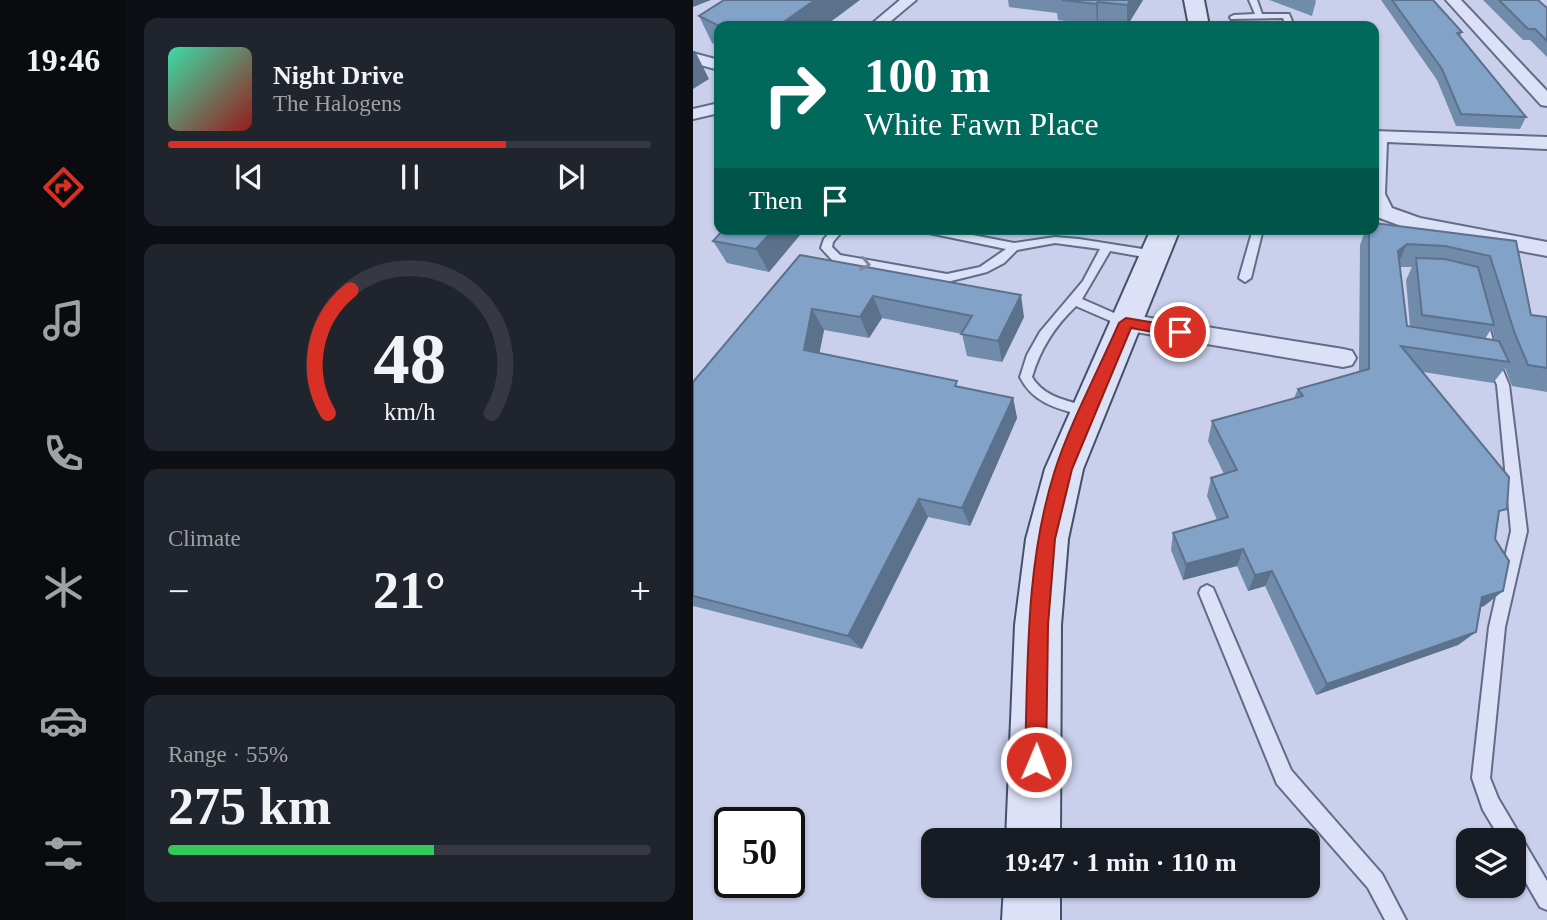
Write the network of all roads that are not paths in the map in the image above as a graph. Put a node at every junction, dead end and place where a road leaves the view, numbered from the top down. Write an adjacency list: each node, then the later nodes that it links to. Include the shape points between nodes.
1 (909, 0): 7 (street)
2 (1193, 0): 8 (main road)
3 (1254, 0): 5 (lane)
4 (1453, 0): 12 (street)
5 (1259, 16): 6 (lane); 9 (lane, via 1286,16)
6 (1234, 17)
7 (882, 21)
8 (1198, 21)
9 (1288, 21)
10 (693, 58): 11 (street)
11 (714, 64)
12 (1547, 101)
13 (714, 109): 14 (street)
14 (693, 114)
15 (1379, 136): 16 (street)
16 (1547, 143)
17 (1379, 202): 24 (street, via 1384,212 1415,224)
18 (834, 235): 22 (lane, one-way to 22, via 826,248 837,258 947,278 981,271)
19 (954, 235): 22 (lane)
20 (1256, 235): 25 (lane)
21 (1161, 242): 23 (lane); 28 (main road)
22 (1014, 247): 23 (lane, via 1055,240)
23 (1107, 247): 26 (lane)
24 (1547, 249)
25 (1245, 278)
26 (1075, 301): 28 (lane); 30 (lane, via 1045,332 1026,377 1031,389 1045,398)
27 (1479, 308): 33 (lane, via 1484,355 1503,385 1519,531 1497,627 1481,778)
28 (1126, 323): 29 (street); 30 (main road)
29 (1343, 358)
30 (1088, 412): 32 (main road, via 1064,469 1047,539 1038,625)
31 (1207, 593): 38 (lane, via 1284,777 1375,881)
32 (1033, 828)
33 (1505, 828)
34 (1526, 864): 36 (lane)
35 (1032, 898): 37 (main road)
36 (1547, 900)
37 (1031, 920)
38 (1396, 920)

